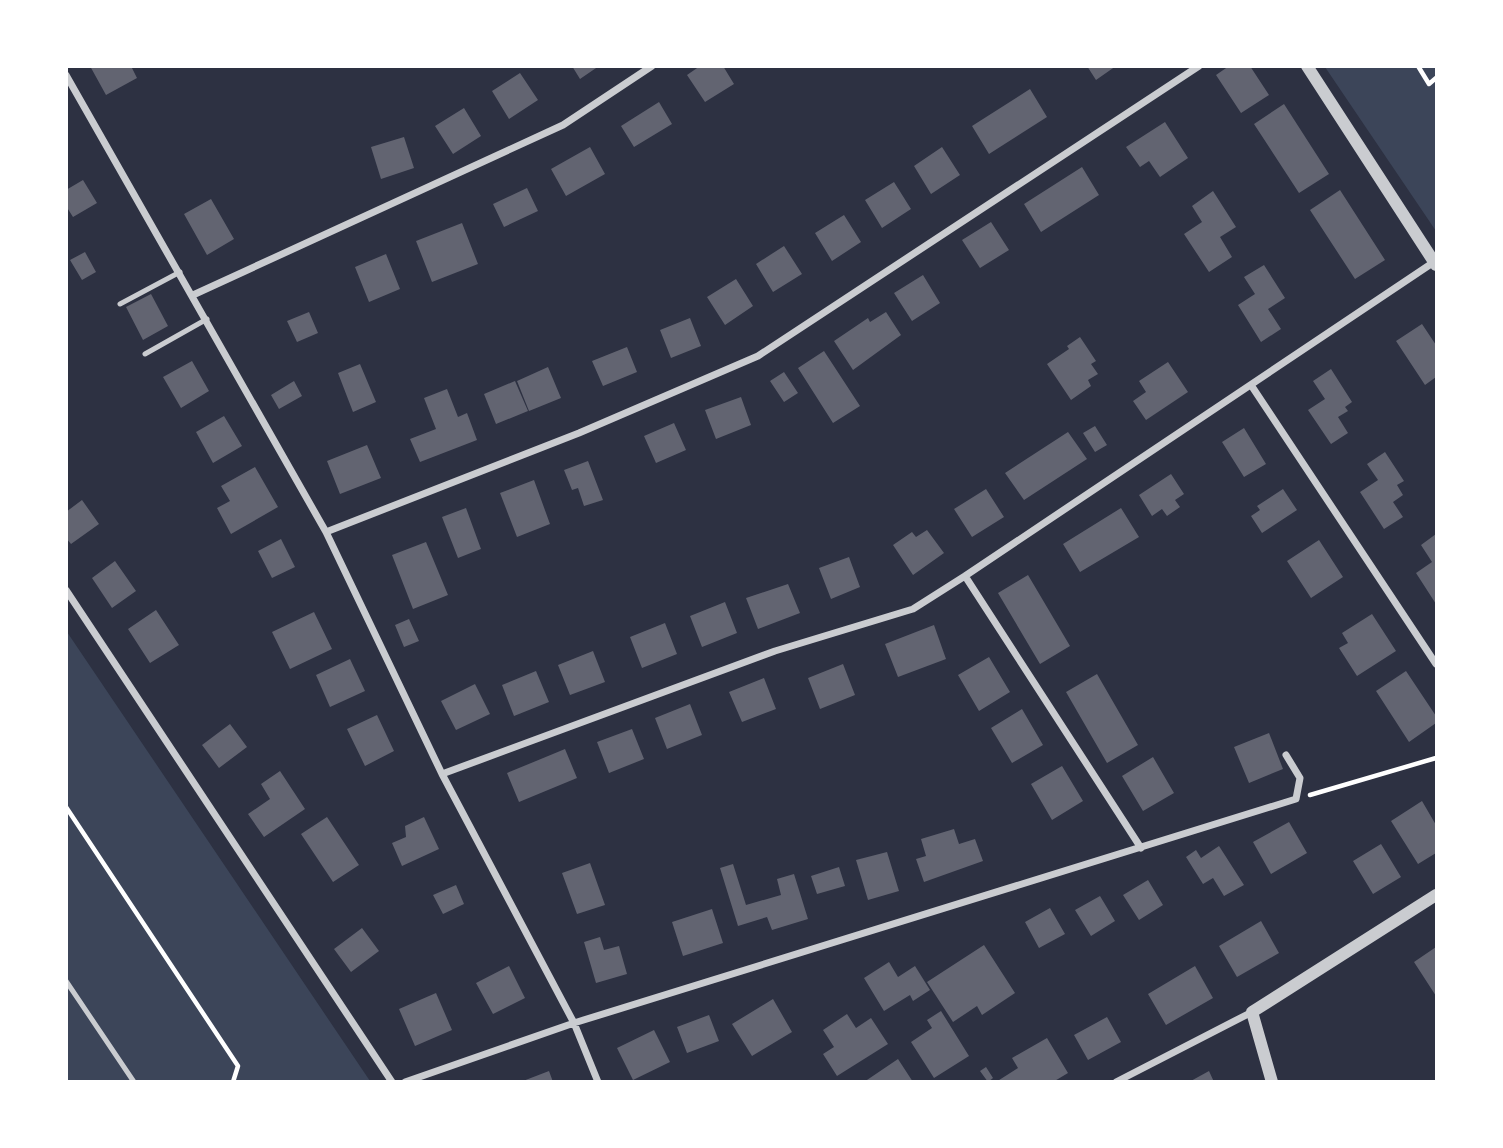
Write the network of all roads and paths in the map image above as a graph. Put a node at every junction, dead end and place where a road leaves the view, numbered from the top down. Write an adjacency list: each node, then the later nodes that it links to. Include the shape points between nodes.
1 (652, 66): 9 (street, via 563,125)
2 (1199, 66): 14 (street, via 758,356 579,433)
3 (1307, 66): 7 (street)
4 (1418, 66): 6 (path, via 1429,83)
5 (66, 75): 8 (street)
6 (1437, 78)
7 (1436, 264): 13 (street)
8 (180, 272): 9 (street); 10 (lane)
9 (193, 295): 11 (street)
10 (120, 303)
11 (207, 319): 12 (lane); 14 (street)
12 (145, 354)
13 (1251, 385): 15 (street); 17 (street)
14 (326, 531): 20 (street)
15 (965, 576): 20 (street, via 913,609 775,652); 23 (street)
16 (66, 590): 30 (street)
17 (1437, 664)
18 (1286, 755): 21 (street, via 1300,778)
19 (1437, 758): 21 (path)
20 (442, 774): 27 (street)
21 (1296, 799): 23 (street)
22 (66, 807): 29 (path, via 238,1066)
23 (1141, 848): 27 (street)
24 (1437, 895): 26 (street)
25 (66, 981): 28 (lane)
26 (1252, 1012): 33 (street); 34 (street)
27 (574, 1023): 31 (street); 32 (street)
28 (134, 1082)
29 (233, 1082)
30 (392, 1082)
31 (405, 1082)
32 (598, 1082)
33 (1116, 1082)
34 (1272, 1082)

